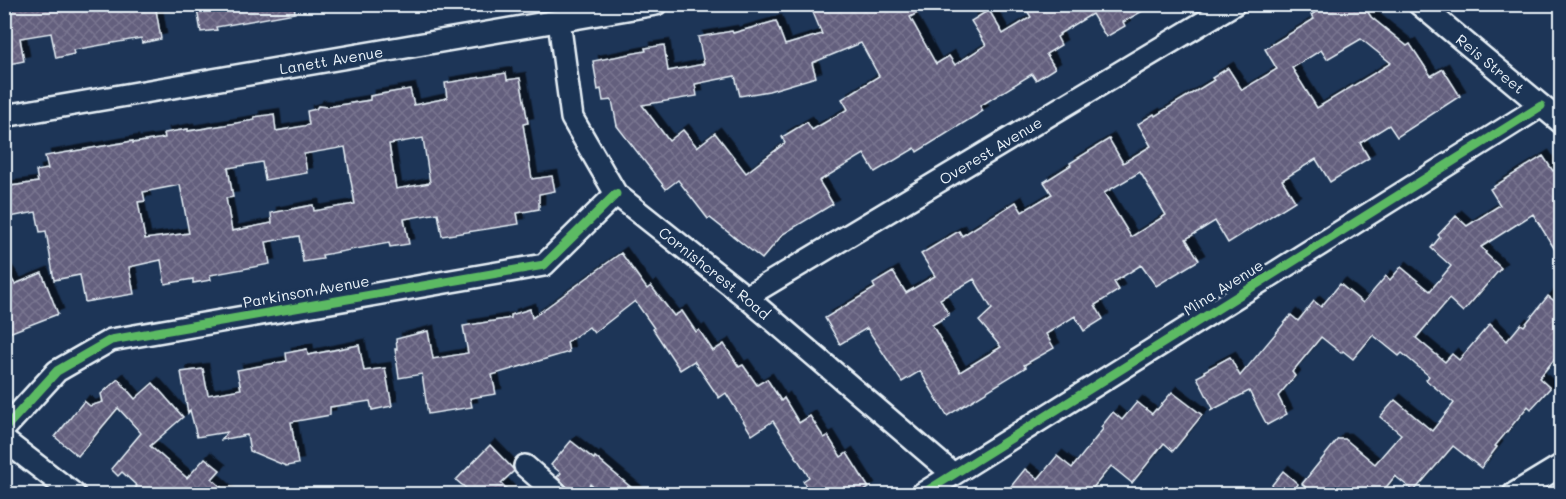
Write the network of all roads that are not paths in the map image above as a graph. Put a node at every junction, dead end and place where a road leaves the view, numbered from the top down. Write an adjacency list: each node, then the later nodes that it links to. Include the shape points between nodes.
1 (656, 4): 4 (street, Lanett Avenue)
2 (1234, 4): 9 (street, Overest Avenue)
3 (1419, 4): 5 (street, Reis Street)
4 (559, 21): 6 (street, Lanett Avenue); 8 (street, Cornishcrest Road, via 573,118)
5 (1540, 106): 7 (street, Reis Street); 14 (street, Mina Avenue)
6 (4, 116)
7 (1562, 123)
8 (616, 194): 9 (street, Cornishcrest Road); 10 (street, Parkinson Avenue, via 544,265 111,340 57,371)
9 (746, 297): 14 (street, Cornishcrest Road)
10 (4, 429)
11 (4, 440): 15 (street)
12 (1562, 465): 18 (street)
13 (525, 466): 16 (street)
14 (954, 474): 17 (street, Mina Avenue)
15 (74, 495)
16 (557, 495)
17 (922, 495)
18 (1514, 495)

